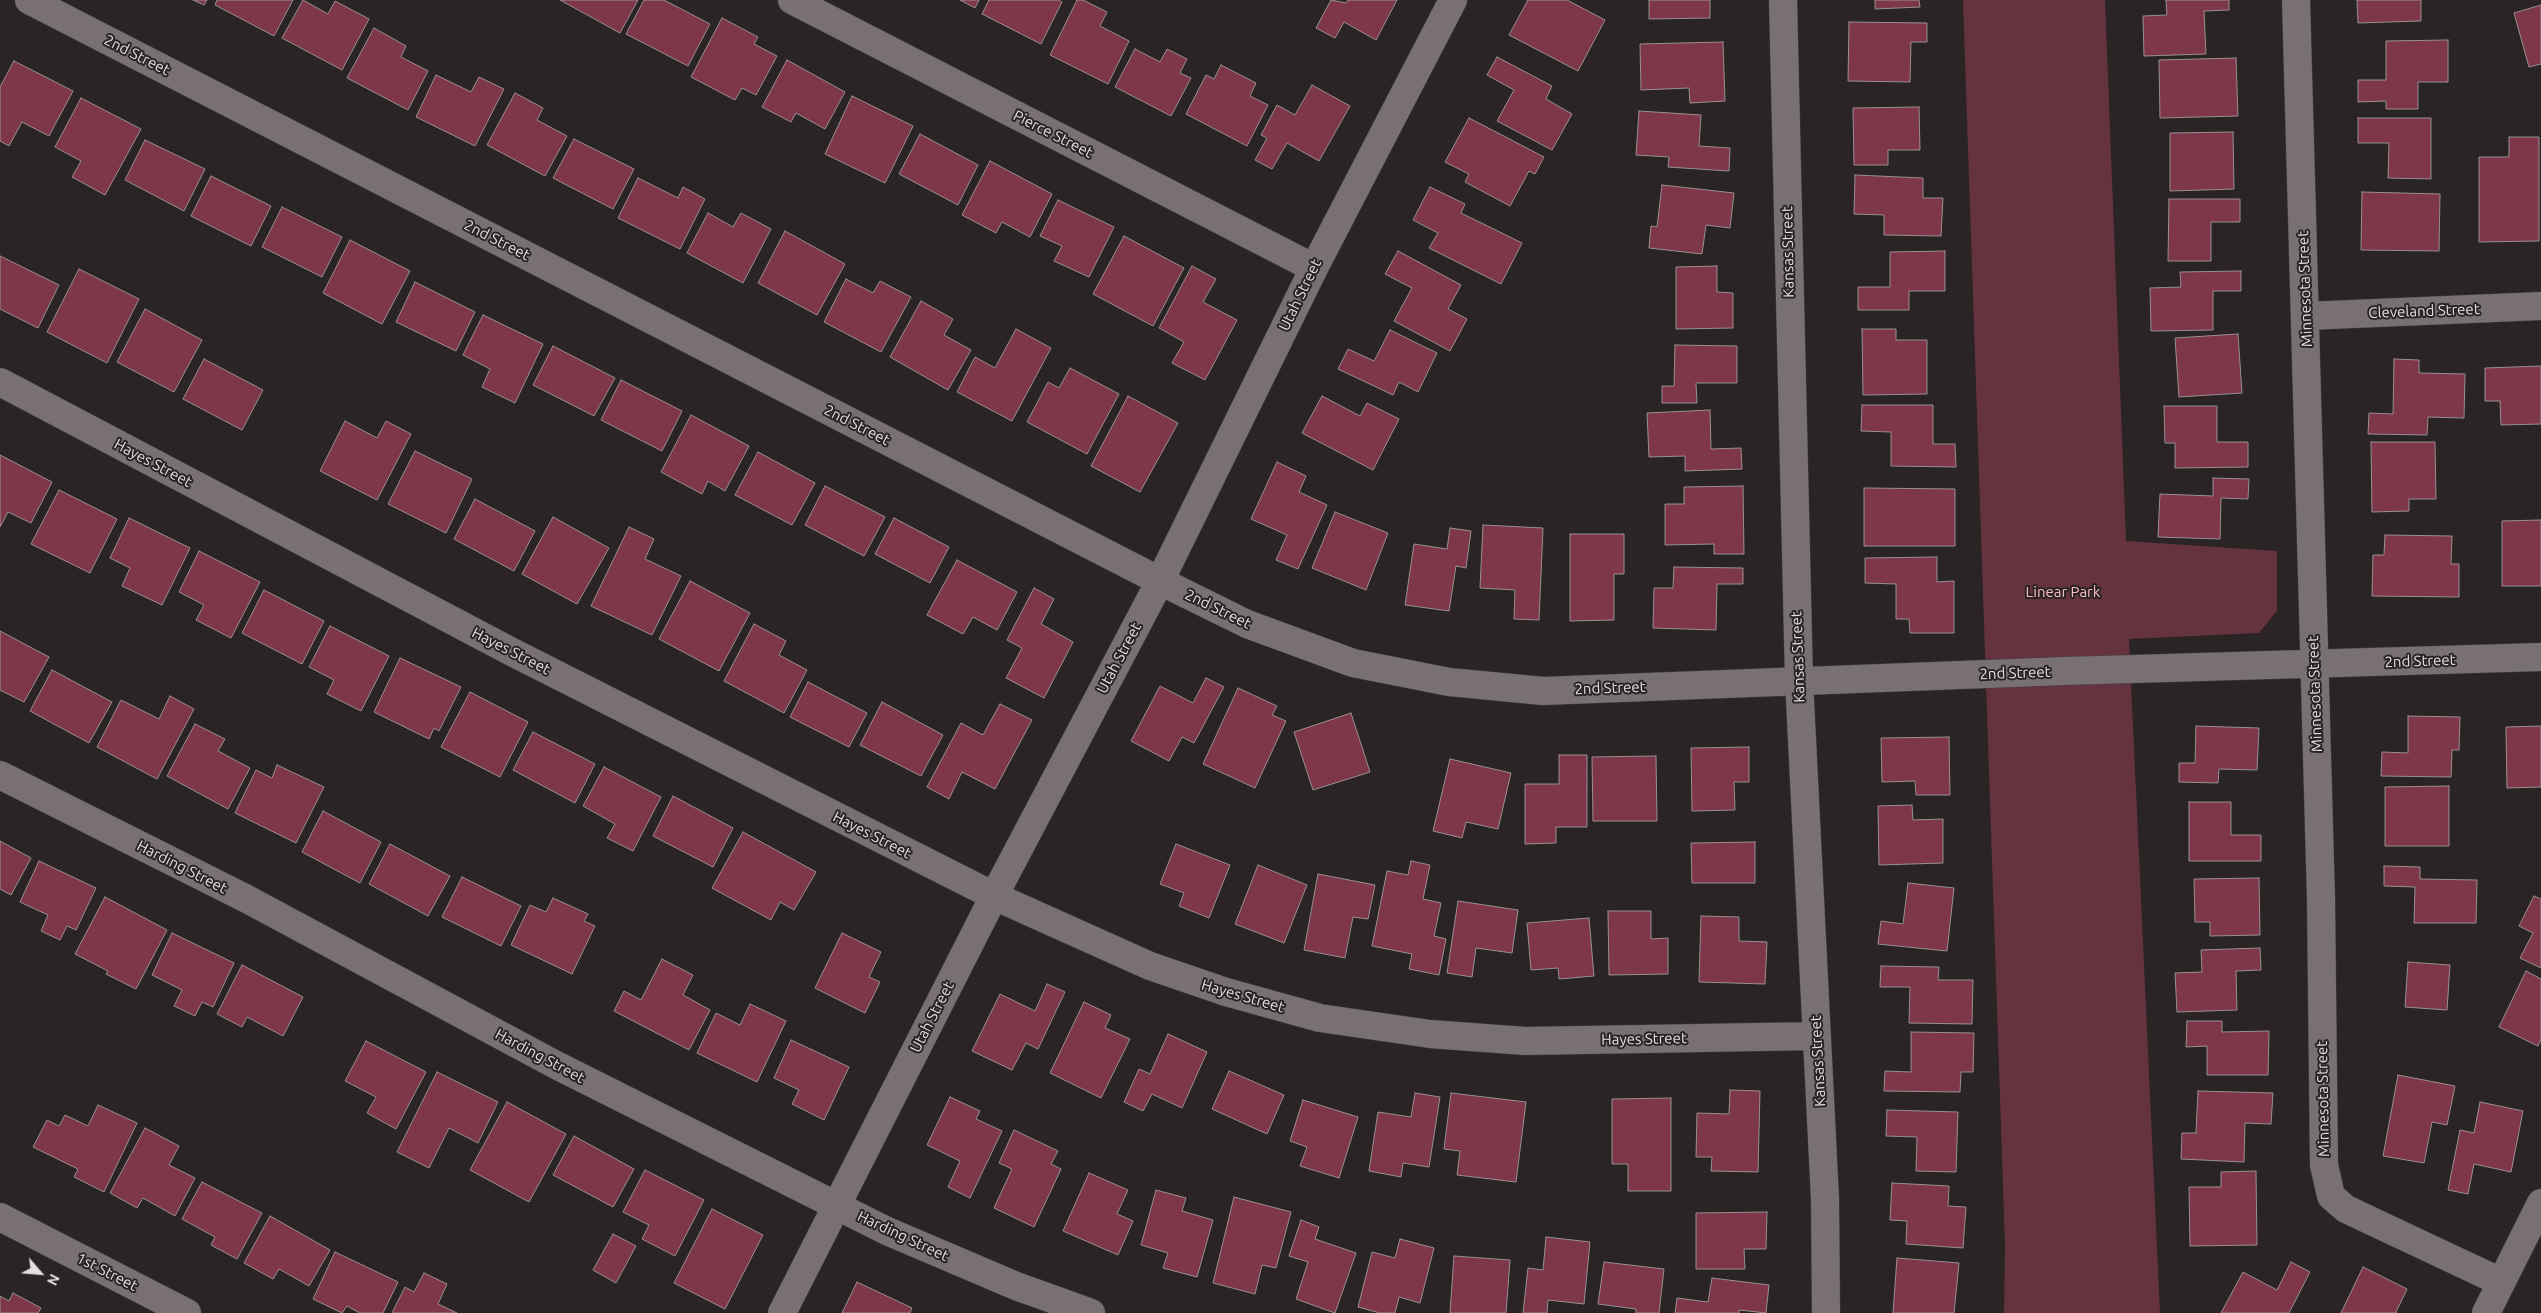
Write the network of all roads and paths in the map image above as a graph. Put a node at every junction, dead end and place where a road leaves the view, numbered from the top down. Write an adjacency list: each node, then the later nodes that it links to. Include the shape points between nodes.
1 (29, 0): 10 (street, 2nd Street)
2 (792, 0): 6 (street, Pierce Street)
3 (1452, 0): 6 (street, Utah Street)
4 (1782, 0): 13 (street, Kansas Street)
5 (2296, 0): 8 (street, Minnesota Street)
6 (1314, 268): 10 (street, Utah Street)
7 (2541, 306): 8 (street, Cleveland Street)
8 (2306, 316): 12 (street, Minnesota Street)
9 (0, 382): 15 (street, Hayes Street, via 512,652)
10 (1160, 581): 13 (street, 2nd Street, via 1247,624 1353,663 1449,682 1543,691); 15 (street, Utah Street)
11 (2541, 657): 12 (street, 2nd Street)
12 (2314, 664): 13 (street, 2nd Street); 20 (street, Minnesota Street, via 2324,1165 2331,1196 2346,1210)
13 (1799, 680): 16 (street, Kansas Street)
14 (0, 775): 18 (street, Harding Street, via 245,898 556,1065)
15 (994, 896): 16 (street, Hayes Street, via 1150,966 1226,992 1320,1018 1430,1034 1525,1041); 18 (street, Utah Street)
16 (1817, 1036): 24 (street, Kansas Street, via 1825,1199)
17 (2541, 1203): 20 (street)
18 (836, 1204): 22 (street, Utah Street); 23 (street, Harding Street, via 887,1230 1016,1286)
19 (0, 1217): 21 (street, 1st Street)
20 (2501, 1282): 25 (street)
21 (187, 1313)
22 (782, 1313)
23 (1091, 1313)
24 (1826, 1313)
25 (2486, 1313)

